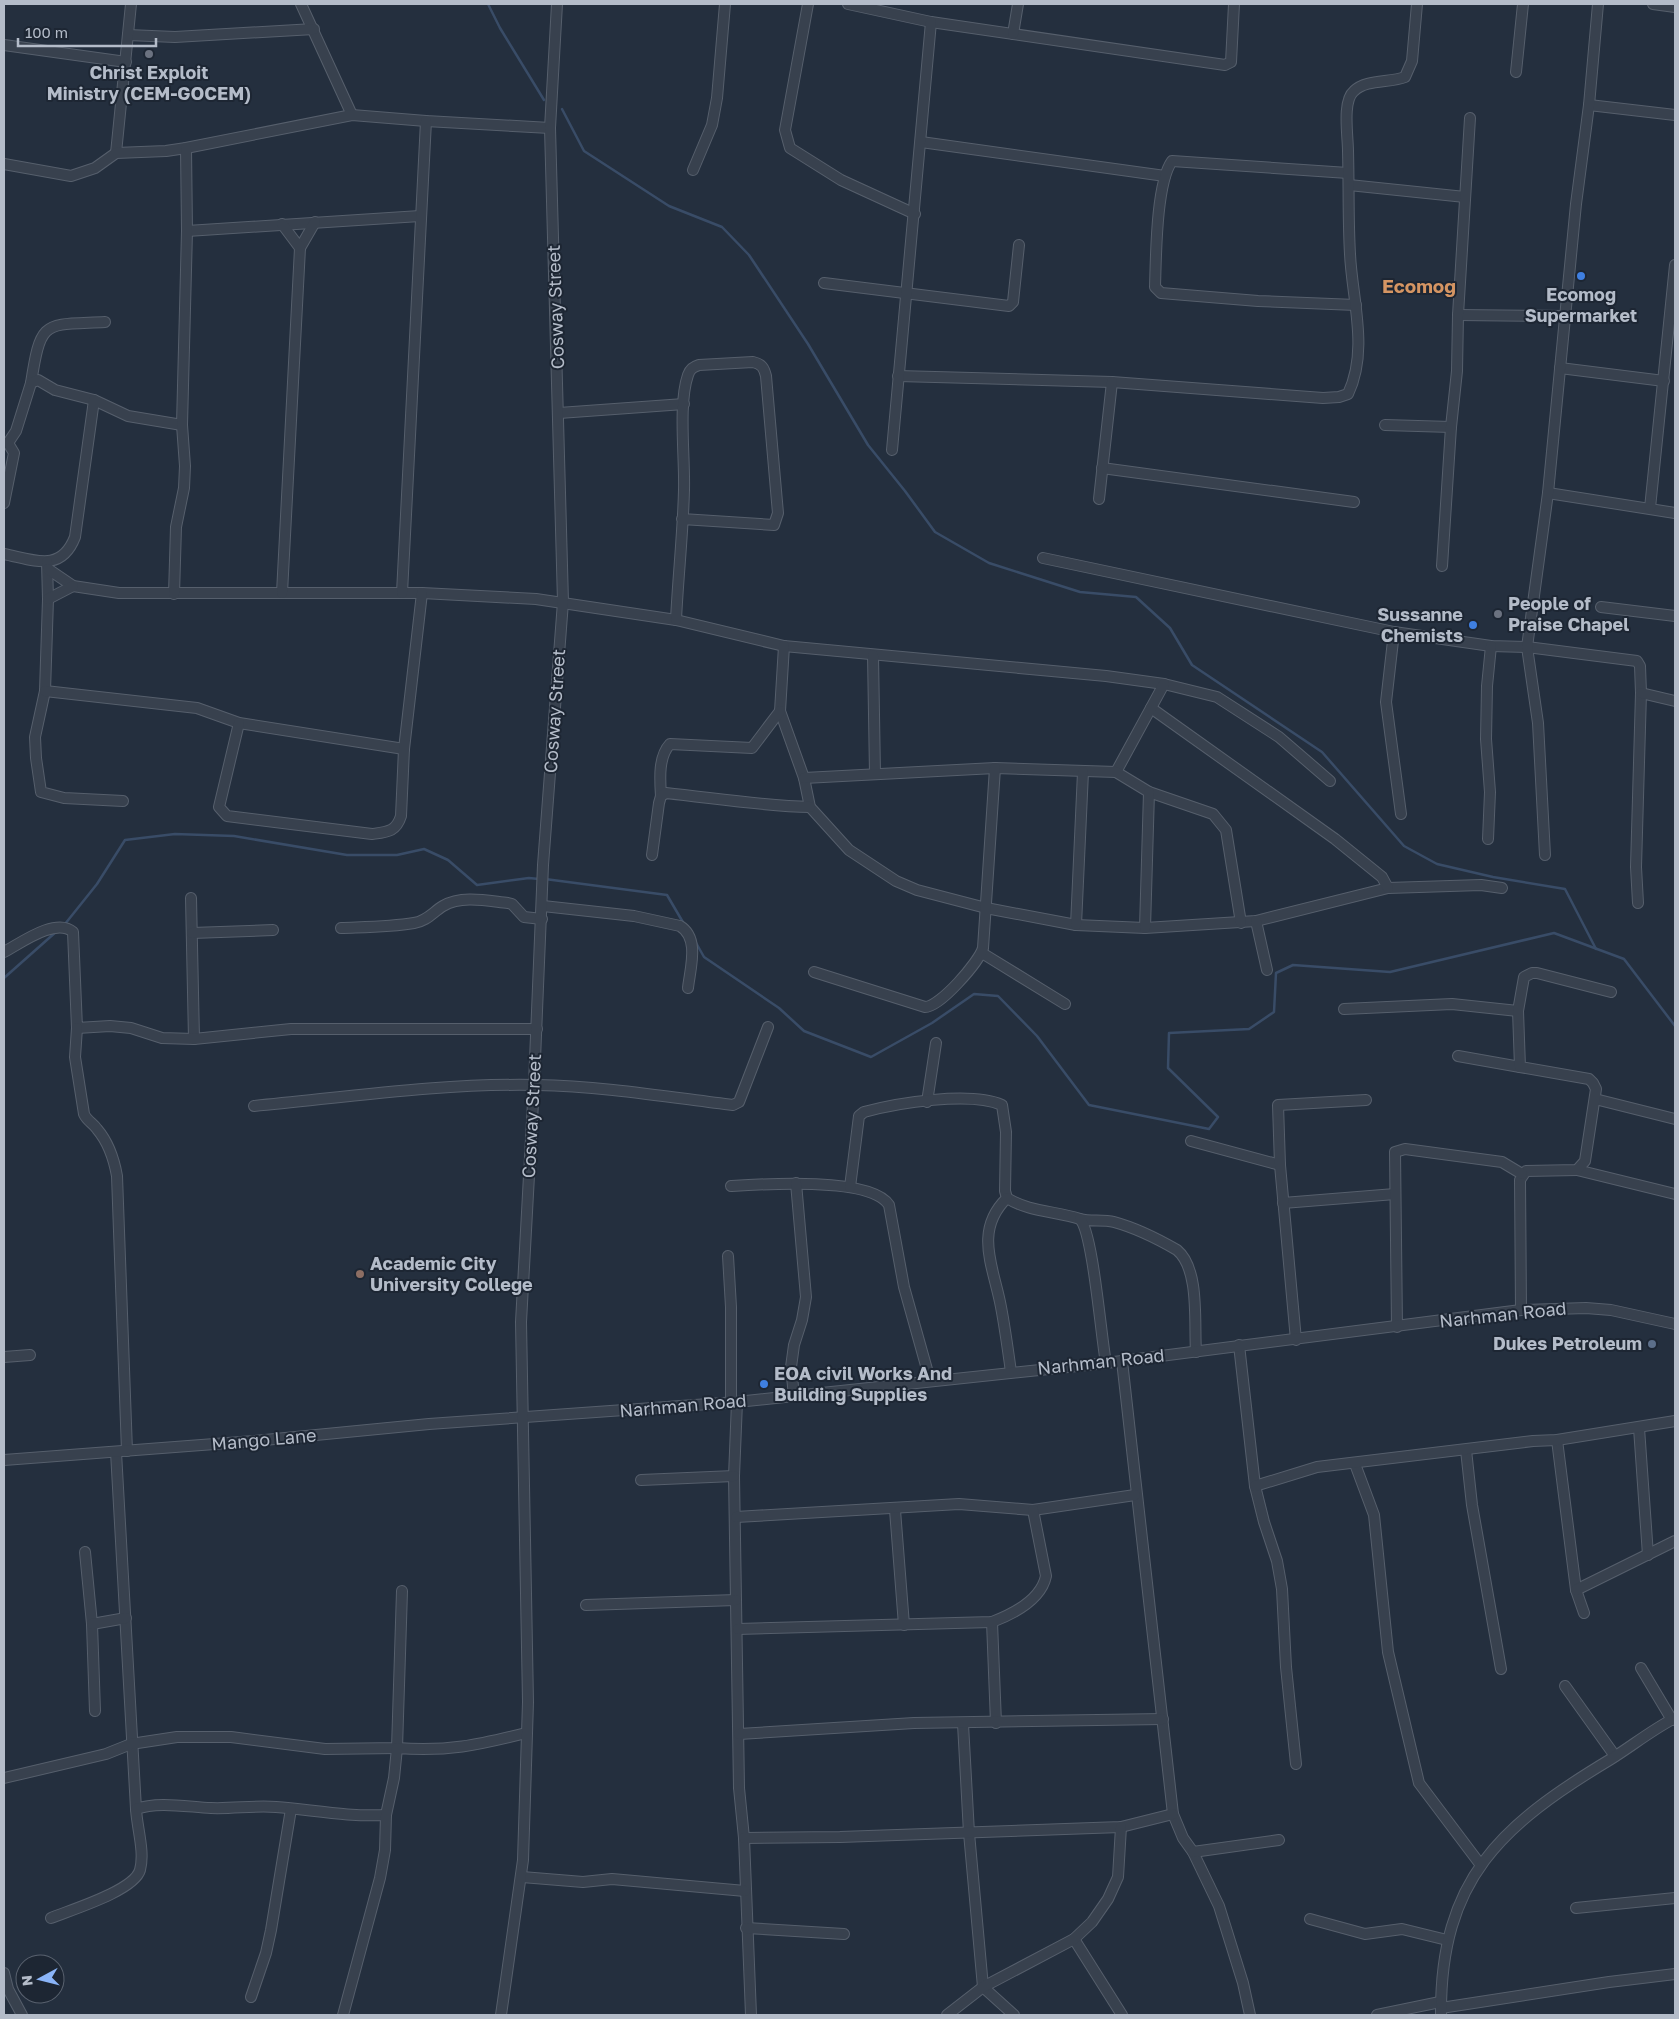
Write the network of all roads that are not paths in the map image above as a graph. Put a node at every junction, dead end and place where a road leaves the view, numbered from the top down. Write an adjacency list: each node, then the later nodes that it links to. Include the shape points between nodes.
1 (131, 4): 17 (street)
2 (302, 4): 15 (street)
3 (556, 4): 26 (street, Cosway Street)
4 (725, 4): 31 (street, via 712,125)
5 (808, 4): 36 (street, via 785,130 790,148 841,180)
6 (848, 4): 14 (street)
7 (1018, 4): 16 (street)
8 (1234, 4): 16 (street, via 1231,62 1228,64)
9 (1417, 4): 32 (street, via 1412,61 1405,77 1361,86 1349,98)
10 (1523, 4): 20 (street)
11 (1598, 4): 21 (street)
12 (1653, 4): 13 (street)
13 (1675, 7)
14 (932, 22): 16 (street); 27 (street)
15 (314, 29): 17 (street, via 175,38); 22 (street)
16 (1013, 34)
17 (128, 35): 19 (street)
18 (4, 45): 19 (street)
19 (126, 62): 29 (street)
20 (1516, 72)
21 (1589, 105): 23 (street); 48 (street)
22 (352, 115): 25 (street); 28 (street)
23 (1675, 115)
24 (1470, 118): 35 (street)
25 (426, 121): 26 (street); 37 (street)
26 (550, 128): 57 (street, Cosway Street)
27 (921, 142): 33 (street); 36 (street)
28 (186, 148): 29 (street); 40 (street)
29 (116, 152): 30 (street, via 94,168 71,176)
30 (4, 164)
31 (693, 170)
32 (1348, 173): 33 (street, via 1176,160 1170,164); 34 (street)
33 (1165, 176): 46 (street, via 1156,246 1157,291 1258,302)
34 (1349, 185): 35 (street); 46 (street, via 1350,257)
35 (1464, 197): 47 (street)
36 (915, 214): 45 (street)
37 (420, 216): 38 (street); 78 (street)
38 (315, 222): 39 (street); 42 (street)
39 (282, 224): 40 (street); 42 (street)
40 (187, 231): 58 (street)
41 (1019, 245): 45 (street, via 1012,305)
42 (300, 248): 77 (street)
43 (1675, 265): 52 (street)
44 (824, 283): 45 (street)
45 (907, 294): 51 (street)
46 (1356, 305): 53 (street, via 1358,326 1354,375 1348,394 1339,397)
47 (1458, 315): 48 (street); 60 (street)
48 (1564, 316): 50 (street)
49 (106, 322): 54 (street, via 53,325 43,333 36,349)
50 (1560, 368): 52 (street); 64 (street)
51 (898, 376): 53 (street); 62 (street)
52 (1664, 381): 68 (street)
53 (1112, 382): 63 (street)
54 (30, 383): 55 (street, via 38,380 55,390); 61 (street, via 16,431)
55 (94, 400): 58 (street, via 128,416); 73 (street, via 75,537 64,556)
56 (684, 404): 57 (street); 70 (street); 70 (street, via 688,374 692,368 753,362 764,368 778,514 774,525 766,526)
57 (559, 413): 81 (street, Cosway Street)
58 (182, 425): 79 (street, via 184,488 176,527)
59 (1385, 425): 60 (street)
60 (1451, 427): 74 (street)
61 (6, 443): 67 (street, via 14,453 14,462)
62 (892, 450)
63 (1102, 468): 65 (street); 66 (street)
64 (1548, 493): 68 (street); 88 (street)
65 (1099, 499)
66 (1354, 502)
67 (4, 503)
68 (1650, 508): 69 (street)
69 (1675, 513)
70 (682, 520): 84 (street)
71 (4, 554): 73 (street)
72 (1043, 558): 85 (street)
73 (48, 566): 75 (street); 80 (street)
74 (1442, 566)
75 (73, 586): 79 (street, via 119,593); 80 (street)
76 (422, 592): 78 (street); 81 (street); 97 (street)
77 (282, 593): 78 (street); 79 (street)
78 (402, 593)
79 (174, 594)
80 (48, 599): 91 (street)
81 (563, 602): 84 (street); 116 (street, Cosway Street, via 543,865)
82 (1601, 607): 83 (street)
83 (1675, 616)
84 (676, 620): 86 (street)
85 (1394, 632): 87 (street); 108 (street, via 1386,702)
86 (784, 646): 89 (street); 95 (street)
87 (1491, 646): 88 (street); 109 (street, via 1486,739 1490,792)
88 (1526, 647): 92 (street, via 1637,661); 111 (street, via 1538,723)
89 (873, 655): 90 (street); 101 (street)
90 (1164, 684): 94 (street); 103 (street, via 1217,697 1279,737)
91 (45, 691): 96 (street, via 197,708); 106 (street, via 36,738 41,792 64,798)
92 (1641, 693): 93 (street); 115 (street, via 1636,867)
93 (1675, 701)
94 (1151, 708): 100 (street); 112 (street, via 1335,839 1382,877)
95 (780, 711): 102 (street); 105 (street, via 752,748 670,744 663,757)
96 (239, 722): 97 (street); 97 (street, via 219,807 228,816 372,834 389,832 397,827 401,816)
97 (404, 749)
98 (995, 768): 99 (street); 101 (street); 117 (street)
99 (1083, 772): 100 (street); 121 (street)
100 (1116, 772): 104 (street)
101 (875, 774): 102 (street)
102 (804, 778): 107 (street)
103 (1330, 781)
104 (1149, 792): 120 (street, via 1213,814 1221,821 1226,830); 123 (street)
105 (661, 796): 107 (street); 110 (street)
106 (123, 801)
107 (810, 807): 117 (street, via 849,850 896,881 917,890)
108 (1400, 814)
109 (1488, 839)
110 (652, 855)
111 (1545, 855)
112 (1388, 888): 113 (street, via 1481,885); 119 (street)
113 (1502, 888)
114 (191, 898): 125 (street)
115 (1638, 903)
116 (543, 904): 118 (street, Cosway Street); 130 (street, via 634,916 686,929 692,942)
117 (986, 908): 121 (street); 127 (street)
118 (542, 919): 122 (street, via 524,917 508,903 454,901 442,906 430,918 415,923); 137 (street, Cosway Street)
119 (1256, 921): 120 (street); 128 (street)
120 (1241, 923): 123 (street)
121 (1076, 925): 123 (street)
122 (340, 928)
123 (1145, 928)
124 (273, 930): 125 (street)
125 (192, 933): 138 (street)
126 (4, 952): 136 (street, via 56,926 67,927 73,932)
127 (982, 954): 129 (street, via 939,1002 930,1007); 132 (street)
128 (1267, 970)
129 (814, 972)
130 (688, 988)
131 (1611, 992): 134 (street, via 1532,973 1524,977)
132 (1065, 1004)
133 (1344, 1009): 134 (street, via 1452,1004)
134 (1518, 1011): 141 (street)
135 (768, 1027): 142 (street, via 739,1102 733,1105)
136 (76, 1028): 138 (street, via 110,1026 131,1028 162,1038); 180 (street, via 76,1057 84,1114 110,1149 117,1176)
137 (537, 1030): 138 (street, via 291,1029); 142 (street, Cosway Street)
138 (194, 1039)
139 (936, 1043): 145 (street)
140 (1458, 1056): 141 (street)
141 (1520, 1067): 144 (street, via 1589,1079 1596,1090)
142 (534, 1084): 146 (street, via 460,1086); 175 (street, Cosway Street, via 521,1322)
143 (1366, 1100): 149 (street, via 1278,1105)
144 (1595, 1100): 147 (street); 150 (street, via 1585,1162)
145 (927, 1102): 154 (street, via 870,1110 859,1116); 157 (street, via 965,1098 1002,1105 1006,1132)
146 (254, 1106)
147 (1675, 1119)
148 (1191, 1141): 149 (street)
149 (1280, 1165): 158 (street)
150 (1577, 1170): 151 (street, via 1526,1171); 156 (street)
151 (1522, 1174): 155 (street, via 1502,1162 1405,1149 1394,1152); 161 (street)
152 (796, 1183): 153 (street); 154 (street); 173 (street, via 806,1297 791,1367)
153 (731, 1186)
154 (850, 1188): 172 (street, via 876,1194 889,1205 904,1288)
155 (1395, 1194): 158 (street); 163 (street)
156 (1675, 1194)
157 (1007, 1198): 159 (street, via 1023,1206); 171 (street, via 995,1212 987,1251 1001,1308)
158 (1283, 1203): 164 (street)
159 (1080, 1219): 166 (street, via 1114,1222 1164,1242 1185,1256 1192,1274); 170 (street, via 1086,1228 1092,1259)
160 (728, 1256): 174 (street)
161 (1522, 1310): 162 (street, Narhman Road, via 1611,1310); 163 (street, Narhman Road)
162 (1675, 1324)
163 (1397, 1327): 164 (street, Narhman Road)
164 (1296, 1340): 165 (street, Narhman Road)
165 (1239, 1345): 166 (street, Narhman Road); 185 (street)
166 (1196, 1352): 169 (street, Narhman Road)
167 (30, 1355): 168 (street)
168 (4, 1357)
169 (1122, 1361): 170 (street, Narhman Road); 186 (street)
170 (1106, 1363): 171 (street, Narhman Road)
171 (1011, 1372): 172 (street, Narhman Road)
172 (930, 1380): 173 (street, Narhman Road)
173 (794, 1396): 174 (street, Narhman Road)
174 (734, 1402): 175 (street, Narhman Road); 183 (street)
175 (524, 1418): 180 (street, Mango Lane); 211 (street, Cosway Street)
176 (1675, 1421): 177 (street)
177 (1639, 1428): 178 (street); 192 (street)
178 (1557, 1440): 179 (street); 193 (street)
179 (1466, 1450): 182 (street); 204 (street, via 1472,1505)
180 (122, 1452): 181 (street, Mango Lane); 198 (street)
181 (4, 1460)
182 (1355, 1464): 185 (street, via 1317,1467); 227 (street, via 1374,1515 1388,1652 1420,1783)
183 (734, 1476): 184 (street); 189 (street)
184 (641, 1480)
185 (1255, 1486): 216 (street, via 1282,1589)
186 (1135, 1495): 188 (street); 208 (street)
187 (895, 1510): 188 (street, via 959,1504); 189 (street); 201 (street)
188 (1033, 1510): 199 (street, via 1046,1576 1044,1586 1030,1600)
189 (736, 1517): 195 (street)
190 (1675, 1541): 192 (street)
191 (85, 1552): 200 (street)
192 (1648, 1555): 193 (street)
193 (1576, 1590): 197 (street)
194 (402, 1591): 214 (street)
195 (736, 1600): 196 (street); 202 (street)
196 (586, 1605)
197 (1584, 1613)
198 (126, 1618): 200 (street); 213 (street)
199 (992, 1622): 201 (street); 209 (street)
200 (92, 1624): 206 (street)
201 (904, 1625): 202 (street)
202 (738, 1630): 212 (street)
203 (1641, 1668): 207 (street)
204 (1501, 1669)
205 (1565, 1686): 215 (street)
206 (95, 1711)
207 (1674, 1719): 215 (street)
208 (1163, 1720): 209 (street); 220 (street)
209 (996, 1723): 210 (street)
210 (963, 1724): 212 (street, via 914,1723); 223 (street)
211 (526, 1733): 214 (street, via 472,1747 446,1750); 228 (street, Cosway Street)
212 (739, 1734): 224 (street, via 739,1788)
213 (131, 1744): 214 (street, via 195,1736 253,1739 325,1749); 217 (street, via 106,1754); 218 (street)
214 (397, 1748): 221 (street)
215 (1615, 1756): 227 (street, via 1570,1784 1518,1825)
216 (1296, 1764)
217 (4, 1778)
218 (136, 1809): 219 (street, via 264,1806); 232 (street, via 141,1853 137,1878 113,1893)
219 (291, 1809): 221 (street, via 356,1816); 241 (street, via 271,1930)
220 (1173, 1814): 222 (street); 226 (street)
221 (386, 1815): 244 (street, via 380,1878)
222 (1120, 1827): 223 (street); 236 (street, via 1118,1877 1092,1922)
223 (969, 1833): 224 (street); 240 (street)
224 (744, 1838): 229 (street)
225 (1280, 1840): 226 (street)
226 (1193, 1852): 250 (street, via 1219,1906)
227 (1480, 1864): 237 (street, via 1465,1891)
228 (522, 1877): 229 (street, via 583,1882 612,1879); 245 (street, Cosway Street)
229 (745, 1891): 234 (street)
230 (1675, 1898): 231 (street)
231 (1576, 1908)
232 (50, 1918)
233 (1310, 1920): 237 (street, via 1365,1934 1402,1929)
234 (746, 1928): 235 (street); 246 (street)
235 (844, 1934)
236 (1074, 1939): 240 (street); 249 (street)
237 (1447, 1940): 242 (street, via 1441,1974)
238 (4, 1973): 243 (street, via 8,1989)
239 (1675, 1974): 242 (street)
240 (983, 1987): 247 (street); 248 (street)
241 (251, 1997)
242 (1441, 2008): 251 (street)
243 (22, 2015)
244 (343, 2015)
245 (501, 2015)
246 (751, 2015)
247 (947, 2015)
248 (1014, 2015)
249 (1122, 2015)
250 (1250, 2015)
251 (1377, 2015)

